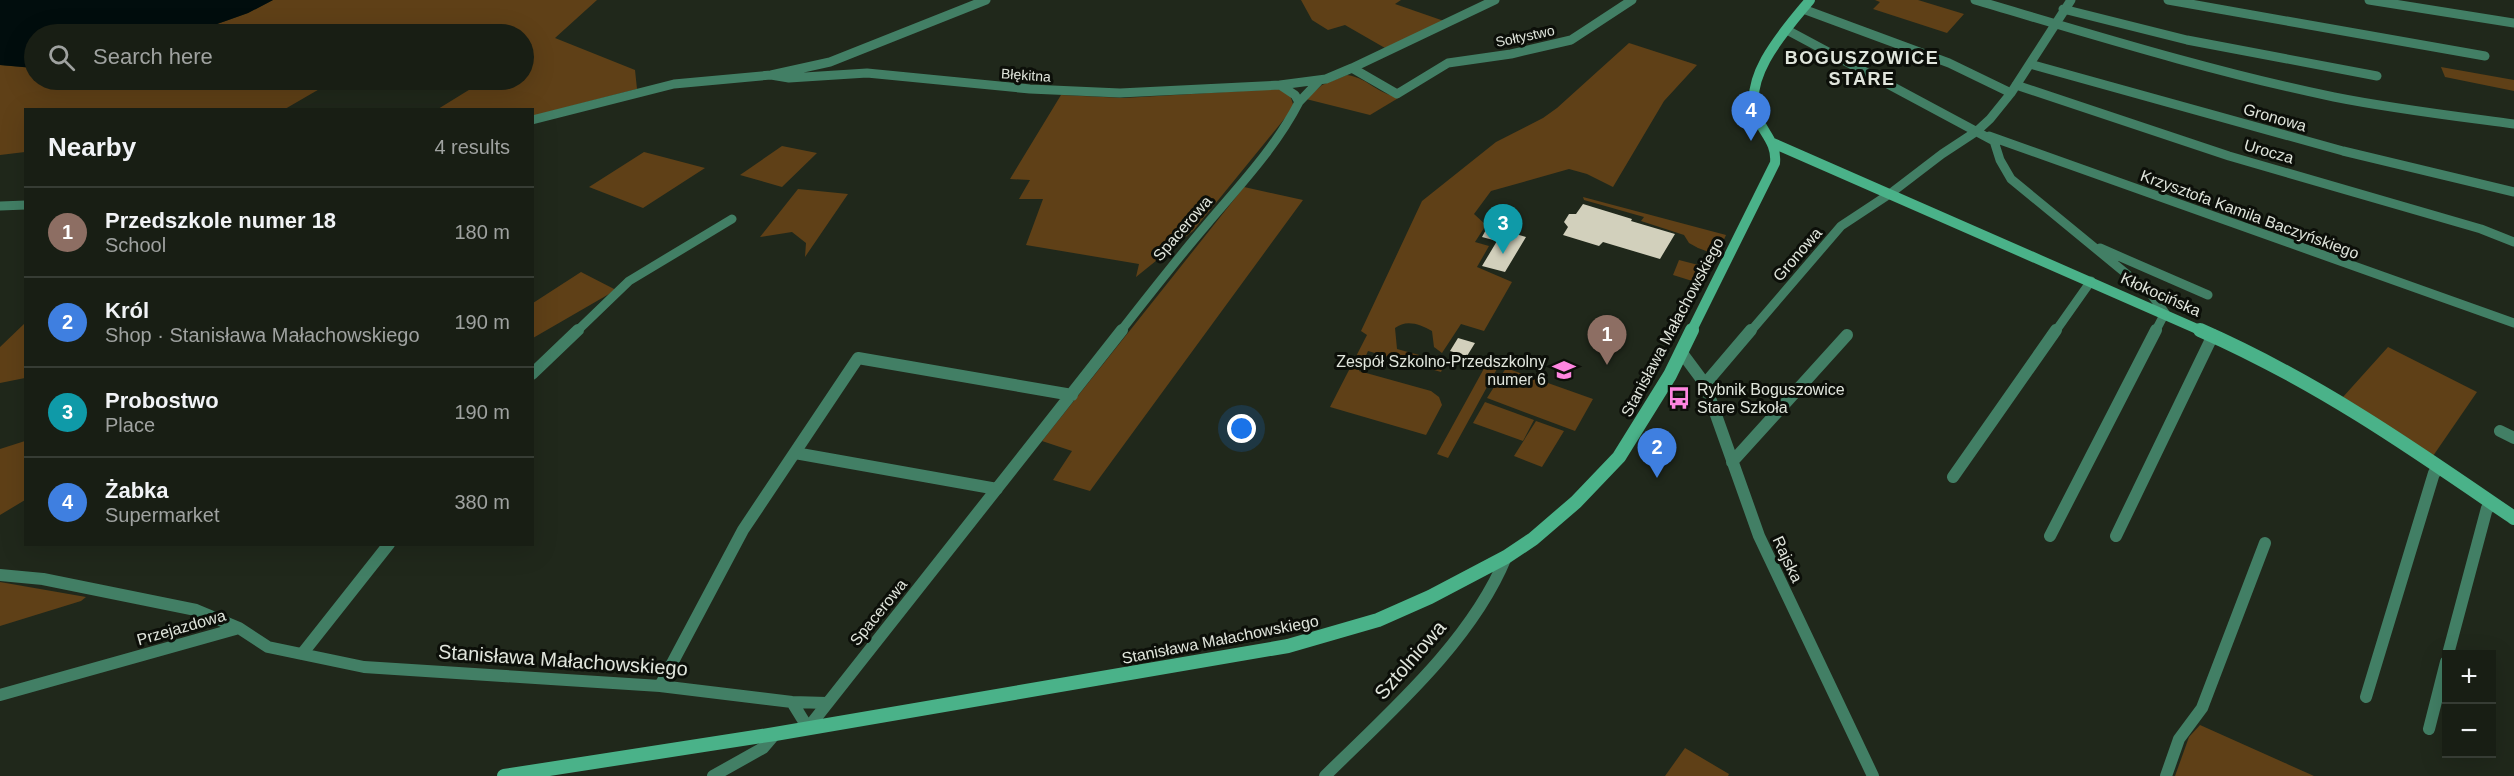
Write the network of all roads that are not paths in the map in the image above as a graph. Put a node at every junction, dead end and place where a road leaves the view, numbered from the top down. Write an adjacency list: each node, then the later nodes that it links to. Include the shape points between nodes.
1 (986, 0): 17 (street, Błękitna, via 830,62)
2 (1495, 0): 16 (street)
3 (1632, 0): 16 (street, Sołtystwo, via 1571,40 1448,63 1397,94)
4 (1810, 0): 9 (street)
5 (1975, 0): 12 (street)
6 (2071, 0): 10 (street, Gronowa)
7 (2168, 0): 14 (street)
8 (2369, 0): 11 (street)
9 (1803, 9): 13 (street); 21 (street)
10 (2064, 9): 12 (street, Gronowa); 18 (street, via 2187,40)
11 (2514, 23)
12 (2055, 24): 15 (street, Gronowa); 24 (street, via 2313,92)
13 (1787, 30): 25 (street); 26 (street, via 1763,65 1752,96 1753,108)
14 (2485, 56)
15 (2030, 64): 21 (street, Gronowa); 27 (street, Gronowa, via 2343,151)
16 (1352, 68): 19 (street)
17 (771, 75): 20 (street, Błękitna, via 779,78 867,73 1030,89 1120,93); 23 (street, Błękitna, via 674,84)
18 (2377, 76)
19 (1320, 80): 20 (street, Błękitna); 22 (street, Spacerowa)
20 (1280, 85): 22 (street)
21 (2014, 89): 25 (street, Gronowa); 32 (street, Urocza)
22 (1299, 102): 43 (street, Spacerowa, via 1286,127 1166,272)
23 (534, 119)
24 (2514, 124)
25 (1977, 132): 28 (street, Gronowa, via 1942,153); 33 (street, via 1994,141 2011,179); 37 (street, Krzysztofa Kamila Baczyńskiego)
26 (1773, 143): 28 (street, Kłokocińska); 40 (street, Stanisława Małachowskiego, via 1773,169)
27 (2514, 192)
28 (1891, 193): 34 (street, Kłokocińska); 42 (street, Gronowa, via 1841,226)
29 (24, 205): 30 (street)
30 (0, 206)
31 (732, 219): 41 (street, via 629,281)
32 (2514, 242)
33 (2093, 247): 35 (street); 36 (street, via 2151,294)
34 (2091, 281): 36 (street, Kłokocińska); 49 (street)
35 (2208, 295)
36 (2165, 313): 39 (street, Kłokocińska); 53 (street)
37 (2514, 323)
38 (1847, 335): 47 (street)
39 (2213, 335): 48 (street, Kłokocińska, via 2322,391); 54 (street)
40 (1682, 353): 42 (street, Rajska); 57 (street, Stanisława Małachowskiego, via 1619,457 1556,520)
41 (534, 372)
42 (1705, 384): 47 (street, Rajska)
43 (1072, 395): 46 (street, via 858,357); 50 (street, Spacerowa)
44 (2500, 431): 45 (street)
45 (2514, 438)
46 (795, 453): 50 (street); 63 (street, via 743,530)
47 (1732, 462): 74 (street, Rajska, via 1764,547)
48 (2441, 468): 51 (street, Kłokocińska); 65 (street, via 2434,473)
49 (1953, 477)
50 (997, 489): 67 (street, Spacerowa)
51 (2495, 505): 52 (street, Kłokocińska); 60 (street, via 2487,508)
52 (2514, 518)
53 (2050, 536)
54 (2116, 536)
55 (2265, 543): 75 (street, via 2202,708 2179,739)
56 (387, 546): 61 (street)
57 (1506, 557): 68 (street, Stanisława Małachowskiego, via 1377,620 1288,646); 73 (street, Sztolniowa, via 1495,584 1432,670)
58 (0, 575): 59 (street, Przejazdowa, via 43,579 196,610)
59 (238, 628): 61 (street, Stanisława Małachowskiego, via 268,647); 64 (street, Przejazdowa)
60 (2449, 650)
61 (302, 654): 63 (street, Stanisława Małachowskiego, via 364,667)
62 (2442, 678): 69 (street)
63 (660, 686): 66 (street, Stanisława Małachowskiego)
64 (0, 695)
65 (2366, 697)
66 (792, 702): 67 (street, Stanisława Małachowskiego); 68 (street)
67 (827, 703): 68 (street, Spacerowa)
68 (808, 728): 70 (street, Stanisława Małachowskiego)
69 (2429, 729)
70 (775, 734): 71 (street, Stanisława Małachowskiego); 72 (street, via 763,748)
71 (504, 776)
72 (713, 776)
73 (1325, 776)
74 (1873, 776)
75 (2166, 776)

